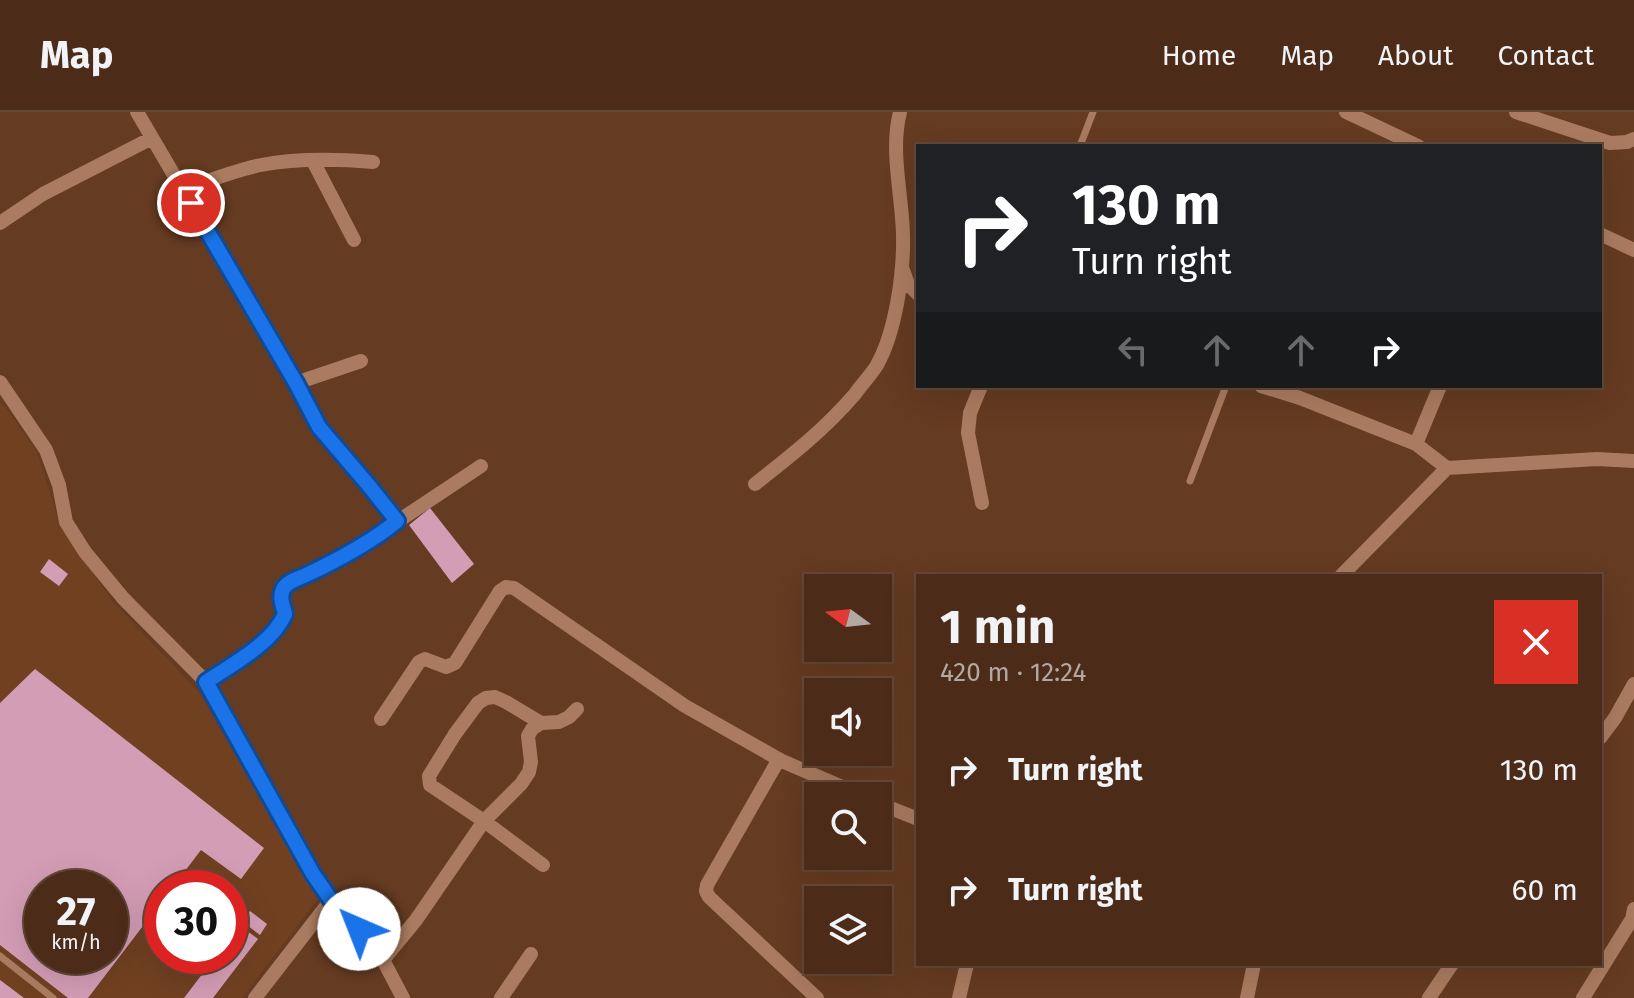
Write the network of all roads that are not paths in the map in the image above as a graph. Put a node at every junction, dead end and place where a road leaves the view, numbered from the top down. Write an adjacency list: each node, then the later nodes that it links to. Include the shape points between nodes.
1 (137, 112): 6 (street)
2 (900, 112): 17 (street)
3 (1093, 112): 8 (lane)
4 (1346, 112): 9 (street)
5 (1516, 112): 7 (street, via 1610,143)
6 (152, 138): 12 (street); 13 (street, via 43,194)
7 (1634, 139)
8 (1081, 144)
9 (1414, 144)
10 (313, 161): 11 (street); 12 (street, via 259,166); 15 (street)
11 (373, 162)
12 (184, 189): 21 (street)
13 (0, 223)
14 (1602, 235): 16 (street)
15 (354, 240)
16 (1634, 250)
17 (903, 270): 18 (street); 31 (street, via 887,339 869,377 826,426)
18 (916, 292)
19 (361, 361): 21 (street)
20 (0, 382): 35 (street, via 46,450 66,522 85,552)
21 (296, 383): 33 (street, via 319,427)
22 (980, 388): 32 (street, via 968,433)
23 (1225, 388): 30 (lane)
24 (1268, 388): 26 (street)
25 (1439, 388): 26 (street)
26 (1416, 444): 29 (street)
27 (1634, 461): 29 (street)
28 (481, 466): 33 (street)
29 (1447, 468): 34 (street)
30 (1190, 481)
31 (755, 484)
32 (982, 503)
33 (397, 521): 35 (street, via 350,553 289,582 282,592 282,620 266,639)
34 (1343, 574)
35 (206, 682): 47 (street)
36 (1634, 684): 40 (street)
37 (577, 709): 39 (street, via 559,722)
38 (381, 719): 41 (street, via 419,662 425,659 446,667 455,663 506,587 685,706)
39 (541, 723): 45 (street, via 528,736 529,772); 45 (street, via 495,697 486,698 429,776 430,785)
40 (1602, 735)
41 (779, 759): 42 (street); 59 (street, via 706,891)
42 (831, 782)
43 (892, 809): 44 (street)
44 (916, 818)
45 (484, 821): 46 (street); 51 (street)
46 (543, 865)
47 (331, 900): 51 (street); 56 (street)
48 (1634, 909): 63 (street)
49 (531, 954): 58 (street)
50 (0, 956): 55 (lane)
51 (383, 960): 57 (street)
52 (967, 966): 60 (street)
53 (1254, 966): 61 (street)
54 (1451, 966): 62 (street)
55 (53, 998)
56 (255, 998)
57 (403, 998)
58 (501, 998)
59 (817, 998)
60 (959, 998)
61 (1247, 998)
62 (1429, 998)
63 (1583, 998)

